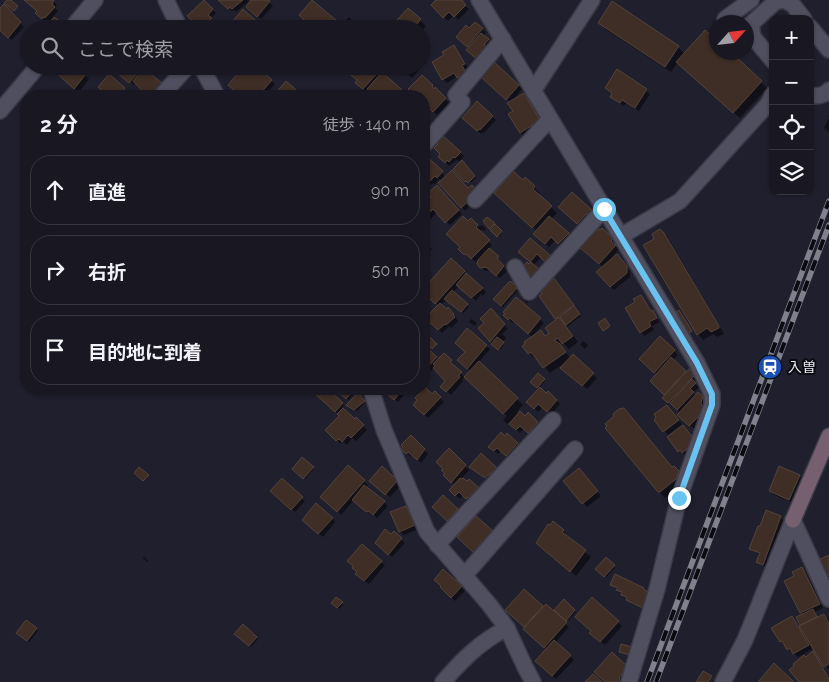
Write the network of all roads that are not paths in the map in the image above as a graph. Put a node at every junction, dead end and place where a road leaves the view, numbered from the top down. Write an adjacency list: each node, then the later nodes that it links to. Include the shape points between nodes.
1 (95, 0): 8 (street)
2 (166, 0): 9 (street)
3 (479, 0): 11 (street)
4 (592, 0): 20 (street)
5 (751, 0): 6 (street)
6 (730, 15)
7 (801, 15): 13 (street, via 784,0 775,2 751,24 753,37)
8 (78, 20)
9 (176, 20)
10 (814, 31): 12 (street)
11 (503, 39): 20 (street); 25 (street, via 456,95 462,102)
12 (829, 50)
13 (769, 56)
14 (30, 75): 23 (street)
15 (180, 75): 17 (street)
16 (206, 75): 18 (street)
17 (167, 90)
18 (214, 90)
19 (829, 90): 21 (street)
20 (533, 91): 24 (street)
21 (814, 96)
22 (769, 102): 28 (street, via 680,202)
23 (0, 111)
24 (550, 119): 26 (street); 27 (street)
25 (430, 138)
26 (475, 200)
27 (604, 209): 28 (street); 29 (street, via 529,292)
28 (621, 236): 41 (street, via 712,394 712,405 679,498 657,589)
29 (514, 267)
30 (373, 395): 35 (street, via 384,430 427,532)
31 (554, 420): 35 (street)
32 (829, 436): 34 (main road)
33 (575, 449): 36 (street)
34 (793, 520): 37 (street); 42 (street, via 745,640)
35 (437, 545): 36 (street)
36 (464, 576): 38 (street)
37 (829, 599)
38 (507, 628): 39 (street, via 487,638); 40 (street)
39 (443, 682)
40 (534, 682)
41 (629, 682)
42 (723, 682)

